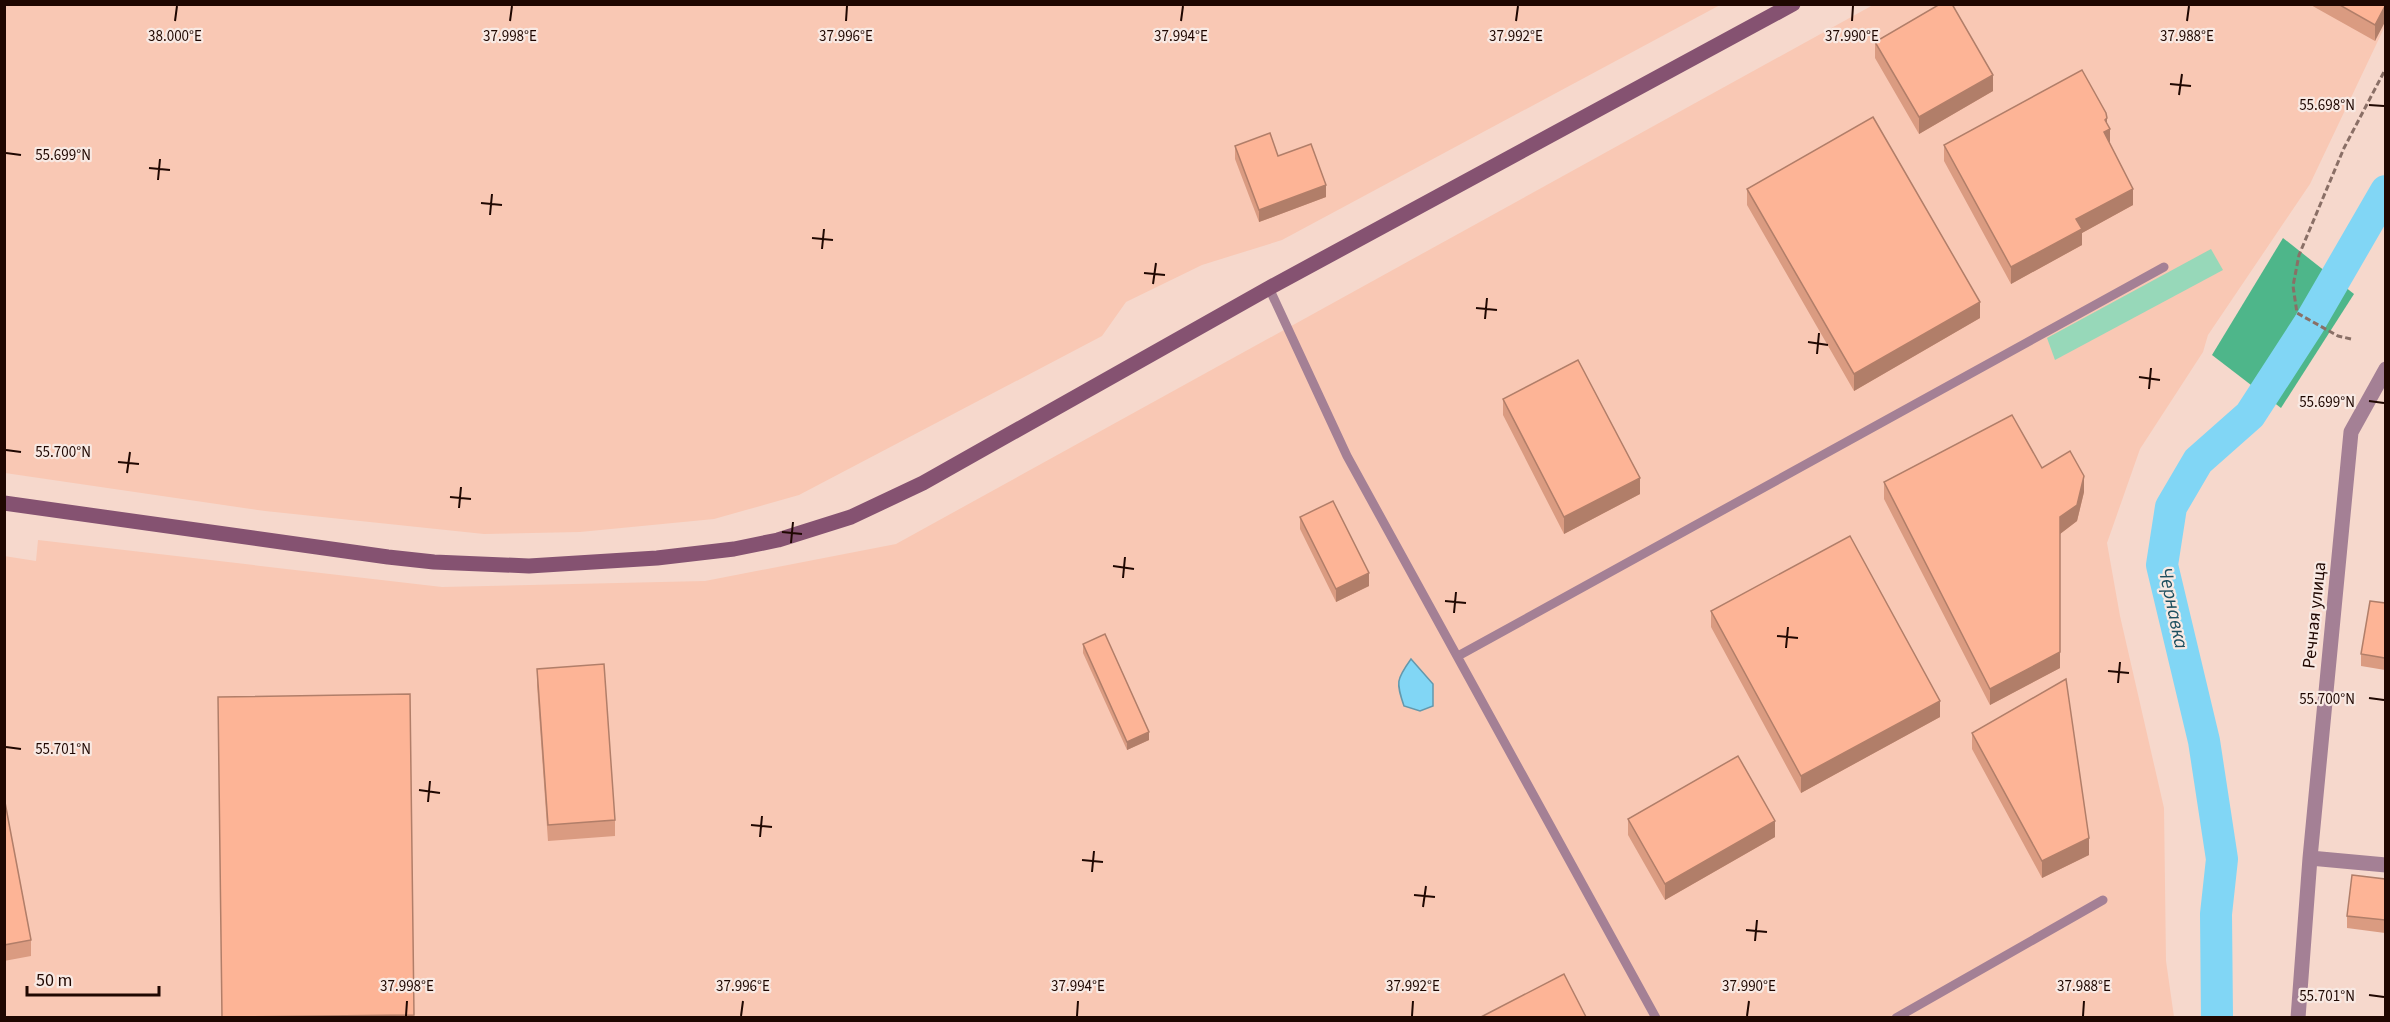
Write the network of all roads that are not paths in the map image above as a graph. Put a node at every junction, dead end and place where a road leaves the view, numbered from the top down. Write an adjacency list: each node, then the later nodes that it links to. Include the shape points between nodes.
1 (1793, 4): 3 (main road)
2 (2164, 267): 6 (lane)
3 (1269, 288): 5 (main road, via 885,502 816,530 734,549 540,565 434,562); 6 (lane, via 1347,456)
4 (2385, 369): 7 (street, Речная улица, via 2351,432)
5 (4, 503)
6 (1458, 656): 10 (lane)
7 (2310, 858): 8 (street); 12 (street, Речная улица)
8 (2385, 865)
9 (2103, 900): 11 (lane)
10 (1656, 1017)
11 (1896, 1017)
12 (2298, 1017)

